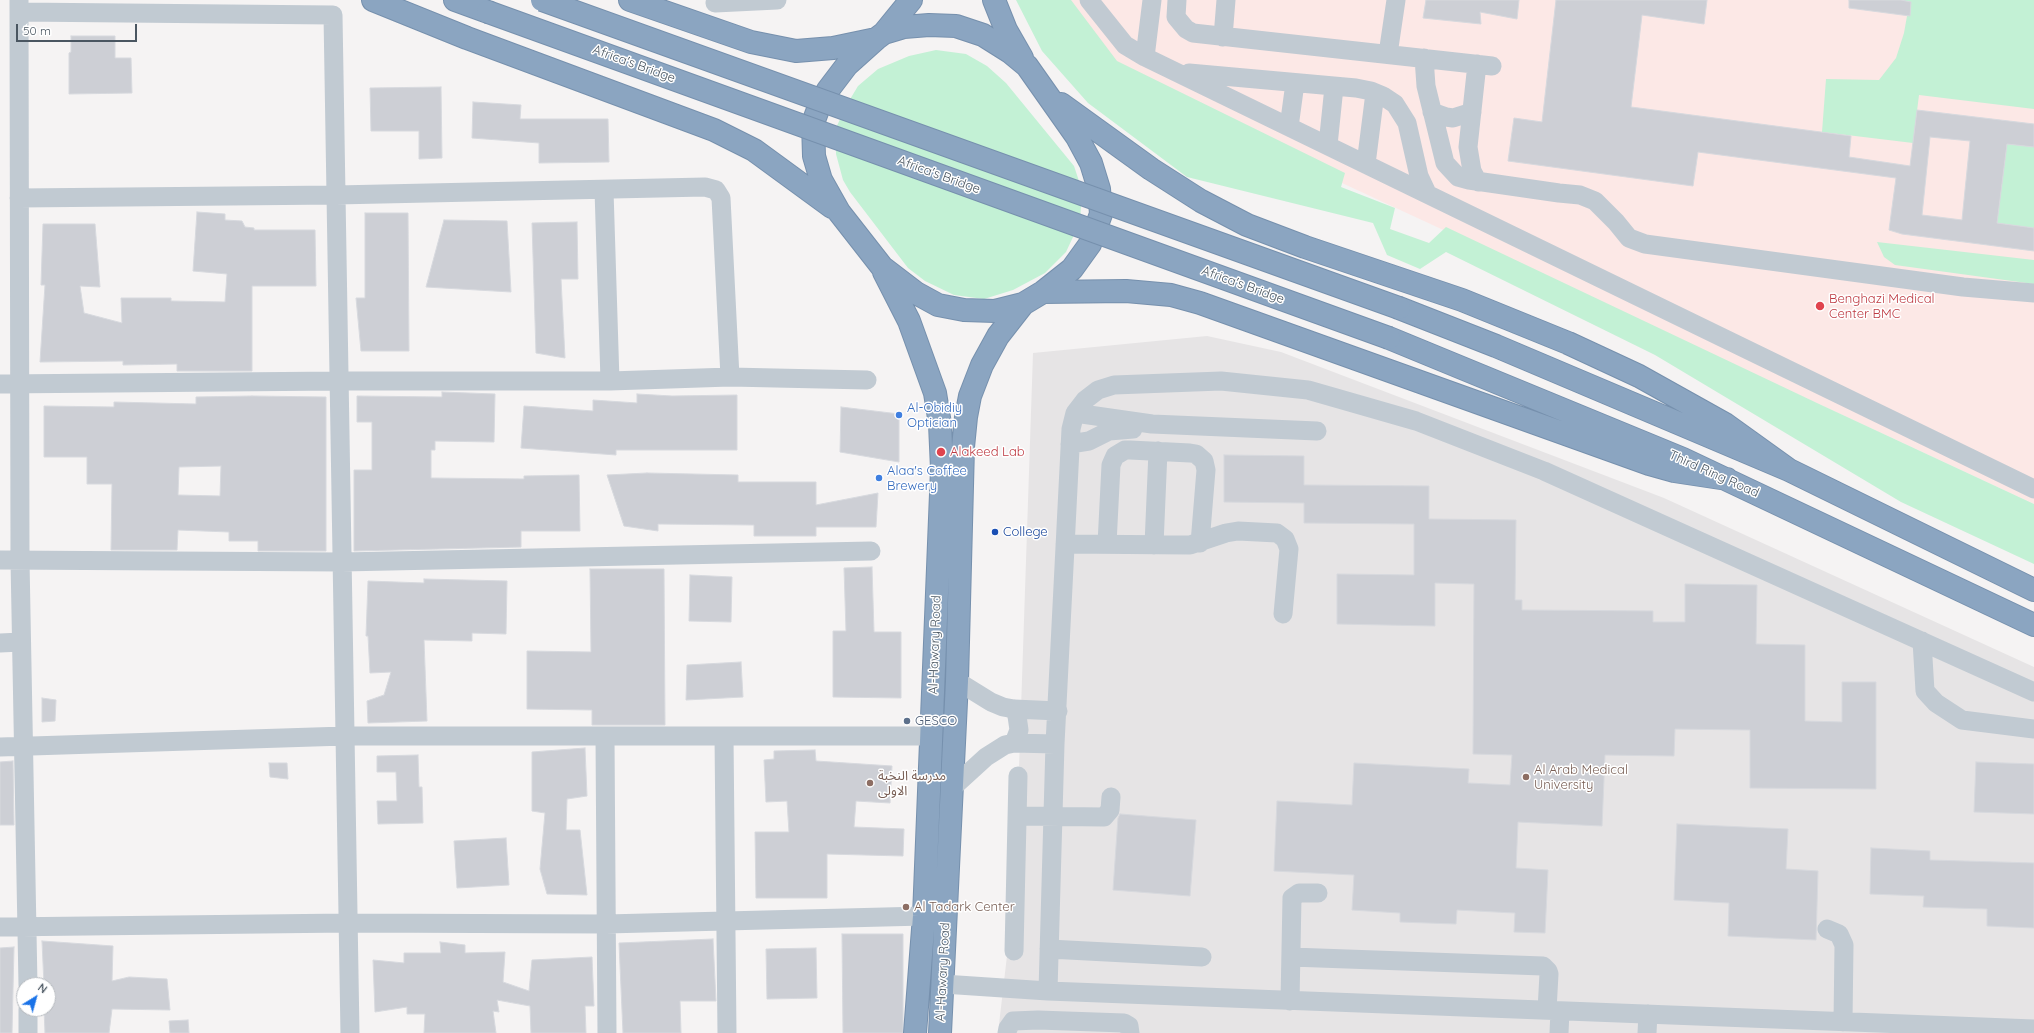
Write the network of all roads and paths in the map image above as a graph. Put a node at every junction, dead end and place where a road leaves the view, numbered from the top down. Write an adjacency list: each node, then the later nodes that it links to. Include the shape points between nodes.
1 (373, 0): 38 (highway, via 467,38 714,130 754,150)
2 (455, 0): 43 (highway, Africa's Bridge, bridge)
3 (542, 0): 55 (highway, bridge, via 1399,308 1511,352)
4 (630, 0): 15 (highway, via 751,42 796,51 833,48)
5 (777, 0): 13 (street)
6 (911, 0): 15 (highway)
7 (994, 0): 20 (highway, via 1006,30)
8 (1089, 0): 18 (street, via 1125,45)
9 (1152, 0): 18 (street)
10 (1177, 0): 16 (street, via 1176,17 1186,29 1193,33)
11 (1226, 0): 16 (street)
12 (1396, 0): 17 (street)
13 (715, 3)
14 (19, 6): 36 (street, via 333,15); 37 (street)
15 (880, 36): 20 (highway, via 904,27 929,24 956,26 983,34); 38 (highway, via 847,65 828,90 813,124 814,156 821,180)
16 (1223, 37): 17 (street)
17 (1388, 54): 19 (street)
18 (1145, 57): 21 (street)
19 (1424, 58): 28 (street, via 1426,86); 29 (street, via 1485,65)
20 (1027, 66): 26 (highway)
21 (1178, 72): 22 (street); 27 (street)
22 (1252, 79): 23 (street); 27 (street)
23 (1295, 83): 24 (street); 30 (street)
24 (1334, 87): 25 (street); 31 (street)
25 (1375, 92): 32 (street); 35 (street, via 1395,104 1405,118 1419,176)
26 (1048, 95): 40 (highway, via 1077,137 1090,163 1099,189 1101,214 1090,244 1072,268); 55 (highway, via 1151,169 1201,201 1246,225 1462,300 1568,343 1639,376 1725,424)
27 (1249, 107): 30 (street)
28 (1432, 112): 29 (street, via 1453,118); 33 (street, via 1445,163 1458,177)
29 (1472, 112): 33 (street, via 1469,162)
30 (1289, 127): 31 (street)
31 (1328, 145): 32 (street)
32 (1366, 164): 35 (street)
33 (1478, 182): 41 (street, via 1580,195 1594,202 1629,238 1645,244 1963,287)
34 (604, 190): 36 (street); 44 (street, via 706,187 716,190 721,198); 47 (street)
35 (1427, 193): 57 (street)
36 (336, 195): 37 (street); 46 (street)
37 (19, 198): 49 (street)
38 (839, 212): 39 (highway)
39 (882, 267): 42 (highway, via 916,293 938,305 964,310 995,311); 80 (highway, Al-Hawary Road, via 922,354 935,393 940,424 942,469)
40 (1043, 292): 42 (highway); 56 (highway, via 1126,291 1171,295 1200,303 1649,464 1674,471)
41 (2034, 293)
42 (1023, 304): 72 (highway, Al-Hawary Road, via 998,336 982,365 970,396 966,417)
43 (1389, 338): 56 (highway, Third Ring Road)
44 (730, 377): 45 (street); 47 (street)
45 (867, 380)
46 (339, 381): 47 (street); 49 (street); 65 (street)
47 (610, 381)
48 (0, 384): 49 (street)
49 (19, 385): 64 (street)
50 (1076, 413): 51 (street); 53 (street); 69 (street, via 1085,400 1098,390 1114,385 1221,381 1308,390 1416,421 1544,471)
51 (1152, 424): 52 (street); 53 (street, via 1135,429 1109,431 1089,441)
52 (1317, 431)
53 (1070, 444): 58 (street)
54 (1158, 451): 59 (street, via 1125,450 1112,460); 60 (street, via 1196,454 1204,461 1206,470); 61 (street)
55 (1789, 470): 66 (highway)
56 (1727, 479): 68 (highway, Third Ring Road)
57 (2034, 489)
58 (1065, 544): 59 (street); 75 (street)
59 (1107, 544): 61 (street)
60 (1200, 544): 61 (street); 67 (street, via 1238,531 1272,532 1281,535 1288,543 1289,549)
61 (1154, 545)
62 (870, 551): 65 (street)
63 (0, 560): 64 (street)
64 (20, 560): 65 (street); 70 (street)
65 (342, 562): 77 (street)
66 (2034, 590)
67 (1283, 614)
68 (2034, 625)
69 (1922, 641): 73 (street); 76 (street, via 1925,691 1936,703 1962,720)
70 (21, 642): 71 (street); 84 (street)
71 (0, 643)
72 (957, 681): 74 (street, via 991,702); 86 (highway, Al-Hawary Road)
73 (2034, 692)
74 (1014, 709): 75 (street); 81 (street, via 1020,730)
75 (1058, 711): 82 (street)
76 (2034, 729)
77 (345, 736): 78 (street); 84 (street); 93 (street)
78 (605, 736): 79 (street); 94 (street)
79 (724, 736): 80 (street); 92 (street)
80 (931, 736): 91 (highway, Al-Hawary Road)
81 (1014, 743): 82 (street); 86 (street, via 995,750)
82 (1055, 744): 89 (street)
83 (0, 747): 84 (street)
84 (22, 747): 95 (street)
85 (1018, 776): 88 (street)
86 (952, 788): 103 (highway, Al-Hawary Road)
87 (1111, 797): 89 (street, via 1110,810 1104,817)
88 (1018, 816): 89 (street); 99 (street)
89 (1053, 817): 98 (street)
90 (1318, 893): 101 (street, via 1298,893 1292,898)
91 (924, 916): 92 (street); 117 (highway, Al-Hawary Road)
92 (726, 921): 94 (street); 116 (street)
93 (348, 923): 94 (street); 95 (street); 114 (street)
94 (606, 924): 115 (street)
95 (27, 926): 96 (street); 102 (street)
96 (0, 927)
97 (1827, 929): 109 (street, via 1839,934 1844,945)
98 (1049, 949): 100 (street); 104 (street)
99 (1014, 951)
100 (1202, 957)
101 (1291, 957): 105 (street); 106 (street, via 1543,966 1549,974)
102 (28, 977)
103 (942, 984): 104 (street); 118 (highway, Al-Hawary Road)
104 (1048, 991): 105 (street)
105 (1290, 1000): 106 (street)
106 (1554, 1011): 107 (street); 121 (street)
107 (1648, 1014): 111 (street); 122 (street)
108 (28, 1017): 113 (street)
109 (1843, 1022): 111 (street); 112 (street)
110 (1038, 1026): 119 (street, via 1013,1021); 120 (street, via 1124,1023 1129,1026)
111 (1775, 1026)
112 (2034, 1029)
113 (28, 1033)
114 (350, 1033)
115 (607, 1033)
116 (727, 1033)
117 (915, 1033)
118 (940, 1033)
119 (1008, 1033)
120 (1130, 1033)
121 (1559, 1033)
122 (1647, 1033)

